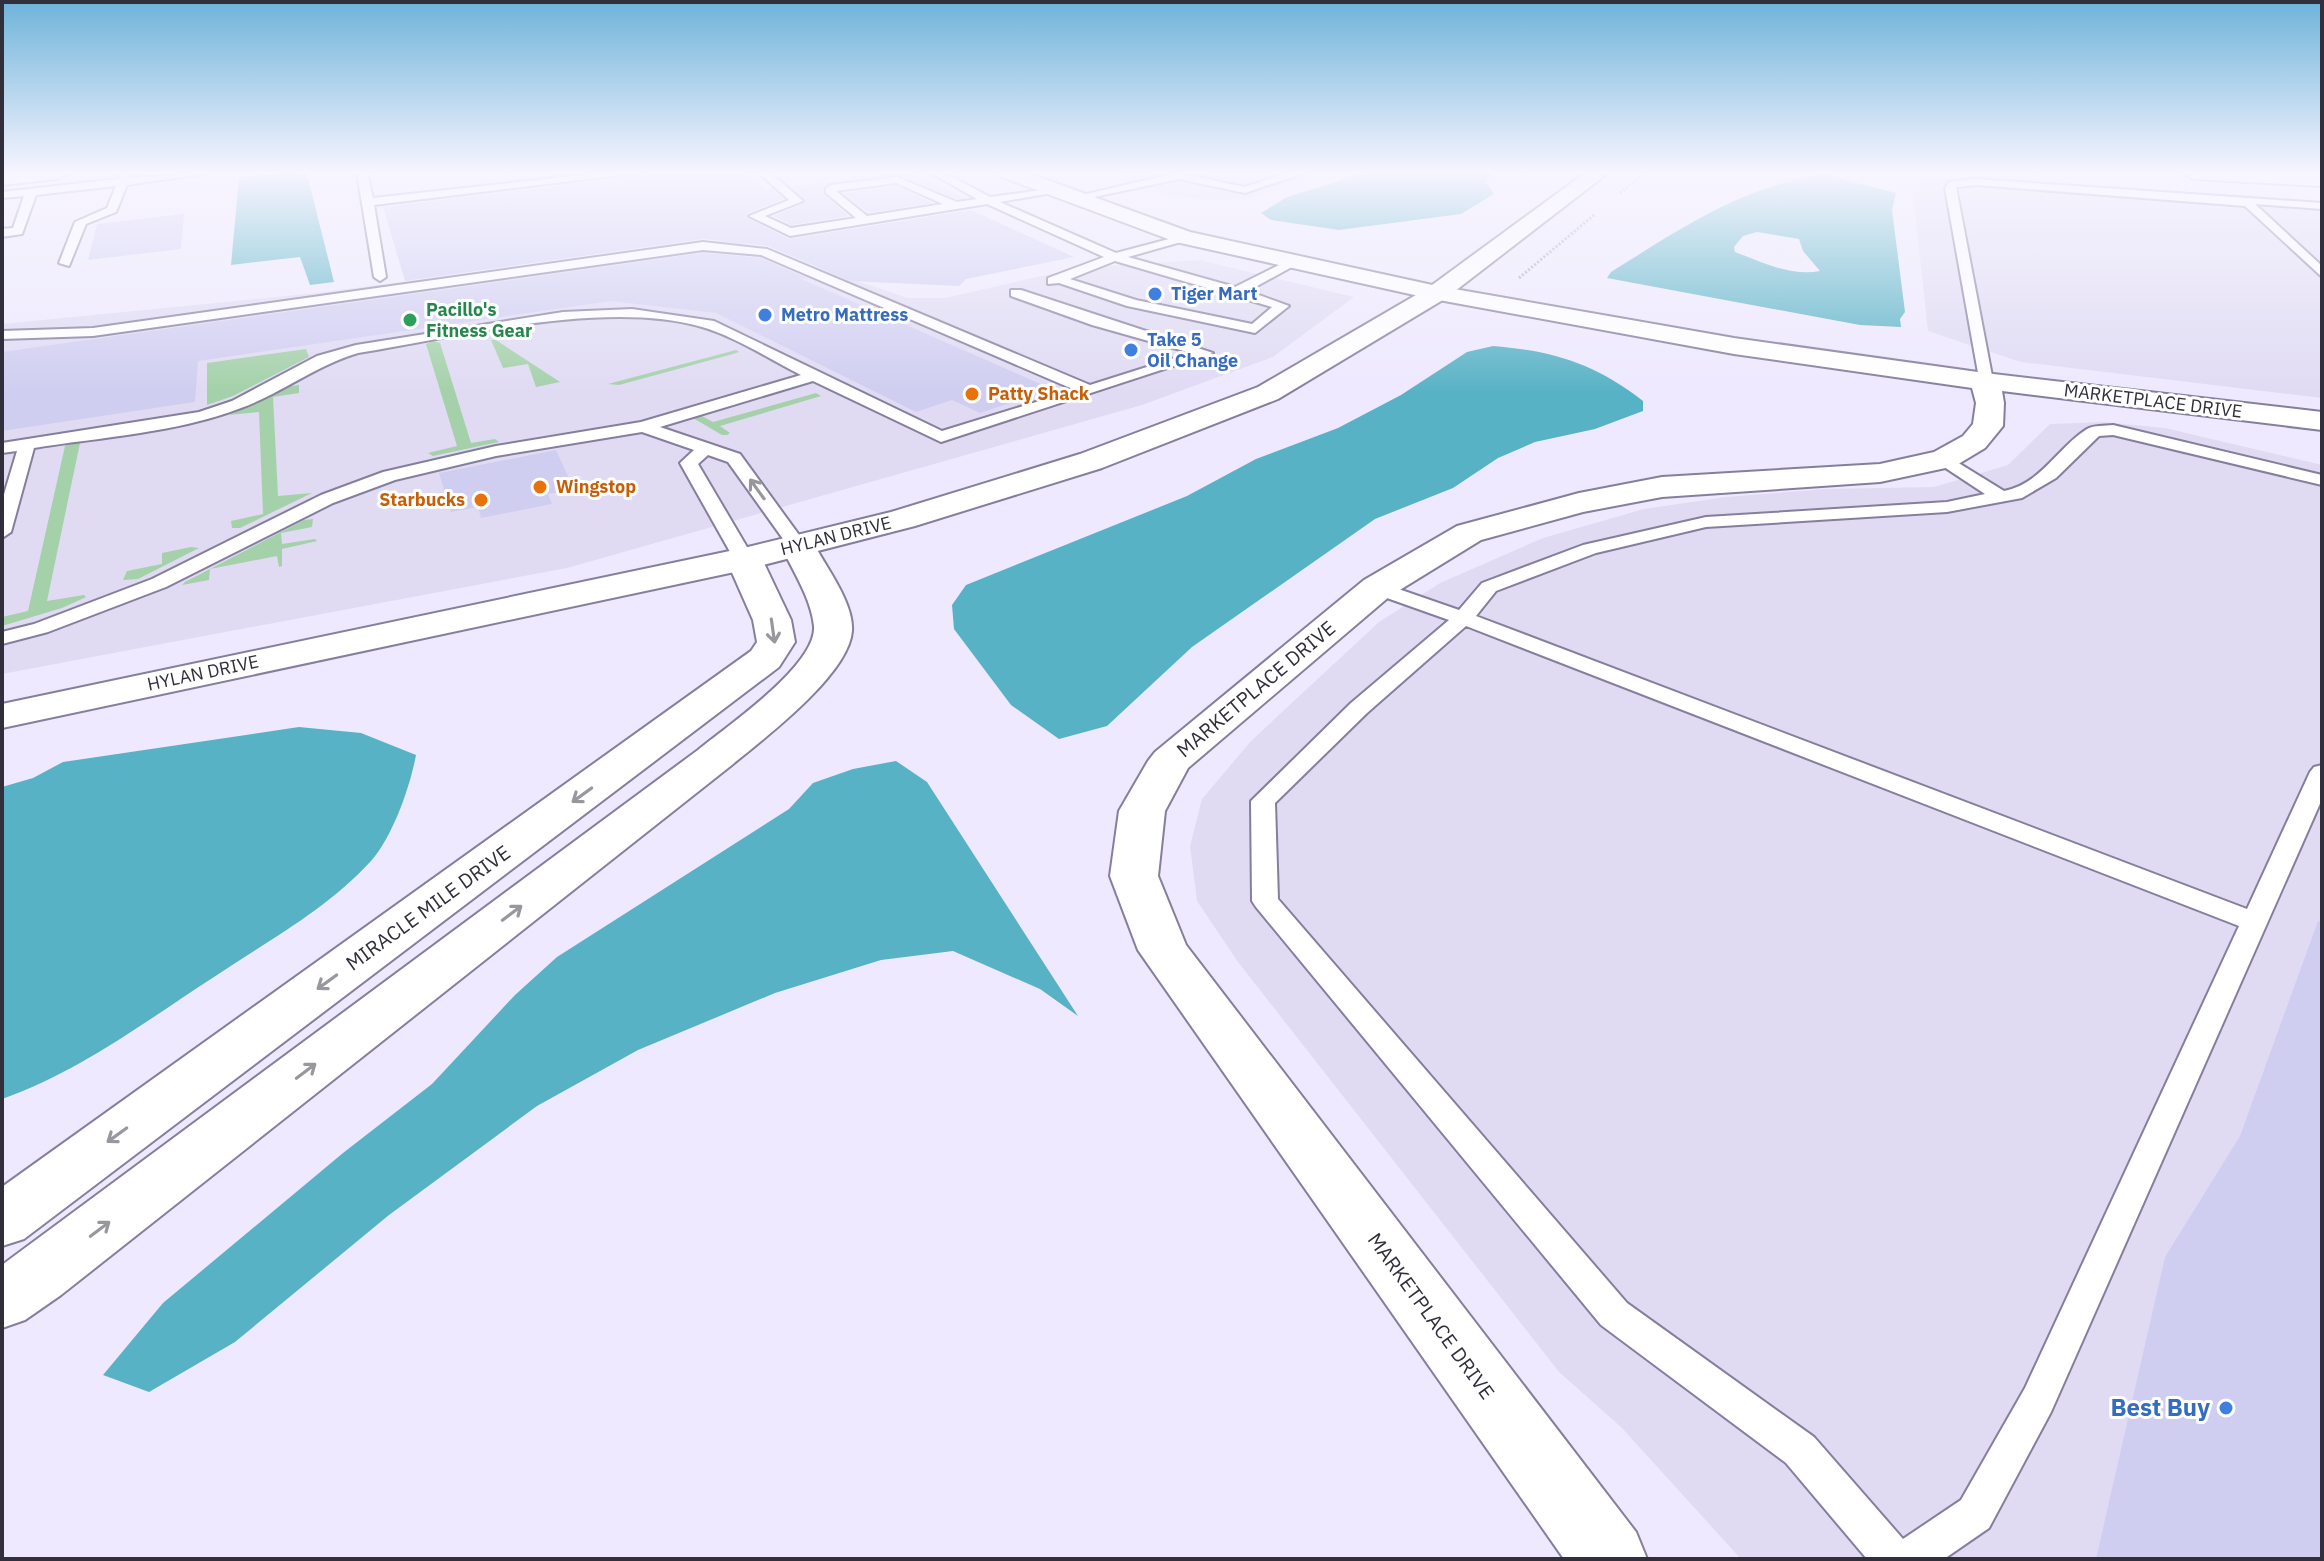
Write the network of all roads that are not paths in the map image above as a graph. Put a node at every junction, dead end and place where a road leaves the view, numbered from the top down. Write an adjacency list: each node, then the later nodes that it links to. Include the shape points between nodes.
1 (72, 246): 10 (lane)
2 (375, 246): 13 (lane)
3 (1090, 246): 9 (lane)
4 (1153, 246): 9 (lane)
5 (1221, 246): 11 (main road, MARKETPLACE DRIVE)
6 (1500, 246): 16 (main road, HYLAN DRIVE)
7 (1960, 246): 20 (lane)
8 (2293, 246): 12 (lane)
9 (1115, 257): 14 (lane); 15 (lane, via 1157,274)
10 (65, 263)
11 (1293, 263): 15 (lane); 16 (main road, MARKETPLACE DRIVE)
12 (2322, 273)
13 (380, 277)
14 (1059, 279): 15 (lane, via 1143,307 1255,329 1282,306); 21 (lane, via 1016,293 1206,353)
15 (1238, 291)
16 (1437, 293): 18 (main road, MARKETPLACE DRIVE); 32 (main road, HYLAN DRIVE, via 1268,393 999,491)
17 (2, 335): 21 (lane, via 93,332 703,246 763,252)
18 (1734, 346): 20 (main road, MARKETPLACE DRIVE); 22 (main road, MARKETPLACE DRIVE, via 1902,385)
19 (814, 376): 21 (lane, via 941,437); 24 (lane); 25 (lane, via 695,320 586,313 356,349 322,359 238,404 202,416)
20 (1985, 381): 23 (main road, MARKETPLACE DRIVE); 28 (main road, MARKETPLACE DRIVE, via 1988,426 1970,431)
21 (1089, 390)
22 (1941, 401)
23 (2322, 421)
24 (643, 427): 27 (lane); 36 (lane, via 496,451 389,476 327,499 159,583)
25 (27, 444): 26 (lane); 31 (lane)
26 (2, 448)
27 (704, 450): 32 (lane, one-way to 27, via 734,458); 33 (lane, via 689,463)
28 (1944, 459): 30 (lane); 34 (main road, MARKETPLACE DRIVE, via 1880,473 1662,487 1579,503 1469,533)
29 (2322, 480): 30 (lane, via 2113,430 2094,432 2050,474)
30 (2001, 497): 35 (lane, via 1947,507 1706,522 1590,549 1489,587)
31 (2, 532)
32 (798, 546): 33 (main road, HYLAN DRIVE); 41 (main road, one-way to 32, via 713,759 808,675 833,631)
33 (744, 559): 37 (main road, HYLAN DRIVE); 40 (main road, MIRACLE MILE DRIVE, one-way to 40, via 772,620 776,642 765,659)
34 (1377, 588): 35 (lane); 42 (main road, MARKETPLACE DRIVE, via 1170,761 1142,811 1134,876 1163,950)
35 (1463, 618): 39 (lane); 43 (lane, via 1263,801 1265,901 1614,1314 1800,1450)
36 (2, 638)
37 (2, 716)
38 (2322, 772): 39 (lane)
39 (2254, 922): 44 (lane, via 2038,1400 1975,1514)
40 (12, 1210)
41 (14, 1300)
42 (1609, 1559)
43 (1894, 1559)
44 (1909, 1559)

